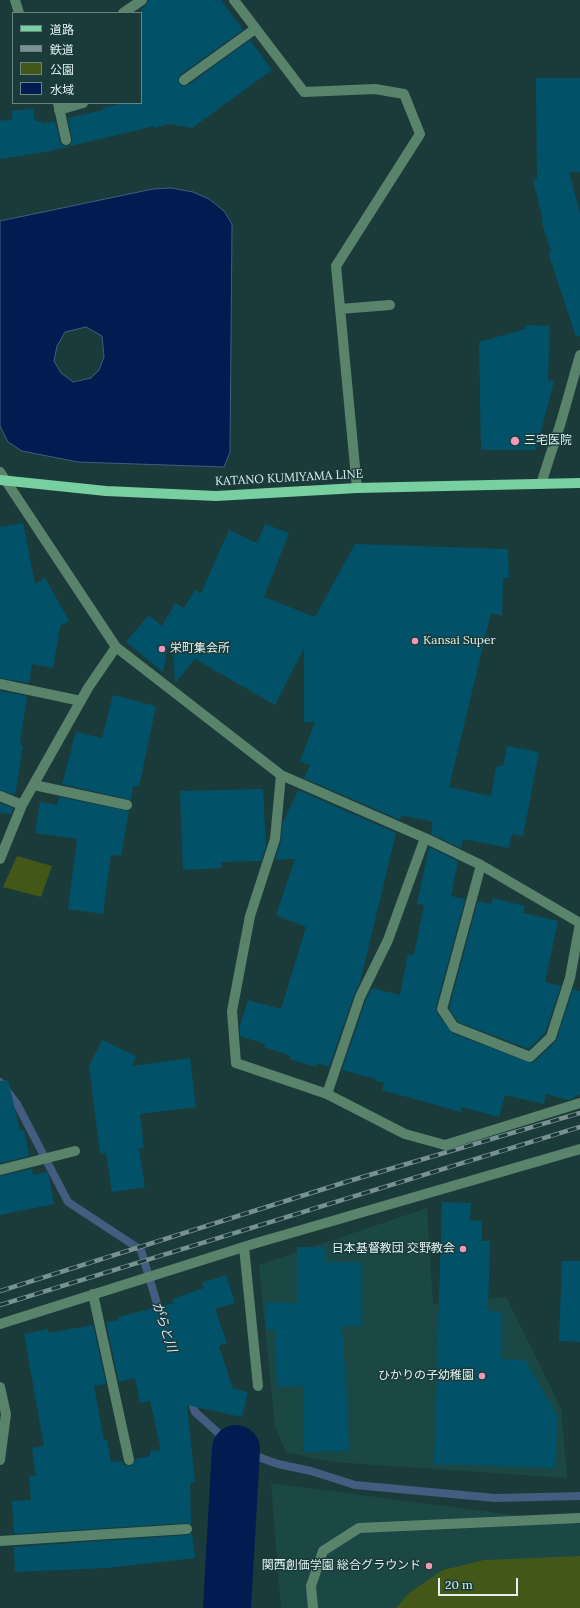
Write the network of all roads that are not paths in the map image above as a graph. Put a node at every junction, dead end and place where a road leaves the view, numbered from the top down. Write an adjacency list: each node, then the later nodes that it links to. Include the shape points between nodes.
1 (15, 0): 4 (street)
2 (142, 0): 5 (street)
3 (234, 0): 6 (street)
4 (19, 12)
5 (124, 12)
6 (256, 29): 7 (street); 12 (street, via 304,92 375,89 404,94 420,134 336,266)
7 (184, 80)
8 (75, 104): 9 (street)
9 (59, 106): 10 (street)
10 (66, 140)
11 (390, 305): 12 (street)
12 (340, 309): 18 (street)
13 (580, 355): 17 (street)
14 (0, 472): 15 (street)
15 (3, 481): 18 (main road, KATANO KUMIYAMA LINE, via 106,491 216,496); 19 (street)
16 (580, 483): 17 (main road, KATANO KUMIYAMA LINE)
17 (541, 484): 18 (main road, KATANO KUMIYAMA LINE)
18 (357, 488)
19 (116, 647): 21 (street); 22 (street)
20 (0, 684): 21 (street)
21 (81, 701): 23 (street)
22 (281, 775): 27 (street); 31 (street, via 275,839 250,916 232,1011 236,1064)
23 (34, 786): 25 (street); 26 (street)
24 (0, 796): 25 (street)
25 (22, 805): 28 (street)
26 (127, 805)
27 (425, 838): 29 (street); 31 (street, via 388,940 360,997)
28 (0, 859)
29 (481, 865): 30 (street); 30 (street, via 442,1009 454,1026 530,1057 551,1037 570,978)
30 (580, 923)
31 (327, 1094): 32 (street, via 405,1134 445,1145)
32 (580, 1103)
33 (580, 1149): 36 (street)
34 (75, 1151): 35 (street)
35 (0, 1170)
36 (244, 1247): 37 (street); 39 (street)
37 (93, 1294): 38 (street); 42 (street)
38 (0, 1324)
39 (258, 1386)
40 (0, 1387): 41 (street, via 6,1414)
41 (0, 1460)
42 (129, 1460)
43 (580, 1518): 46 (street, via 359,1528 323,1551 311,1586)
44 (187, 1528): 45 (street)
45 (0, 1541)
46 (313, 1608)

